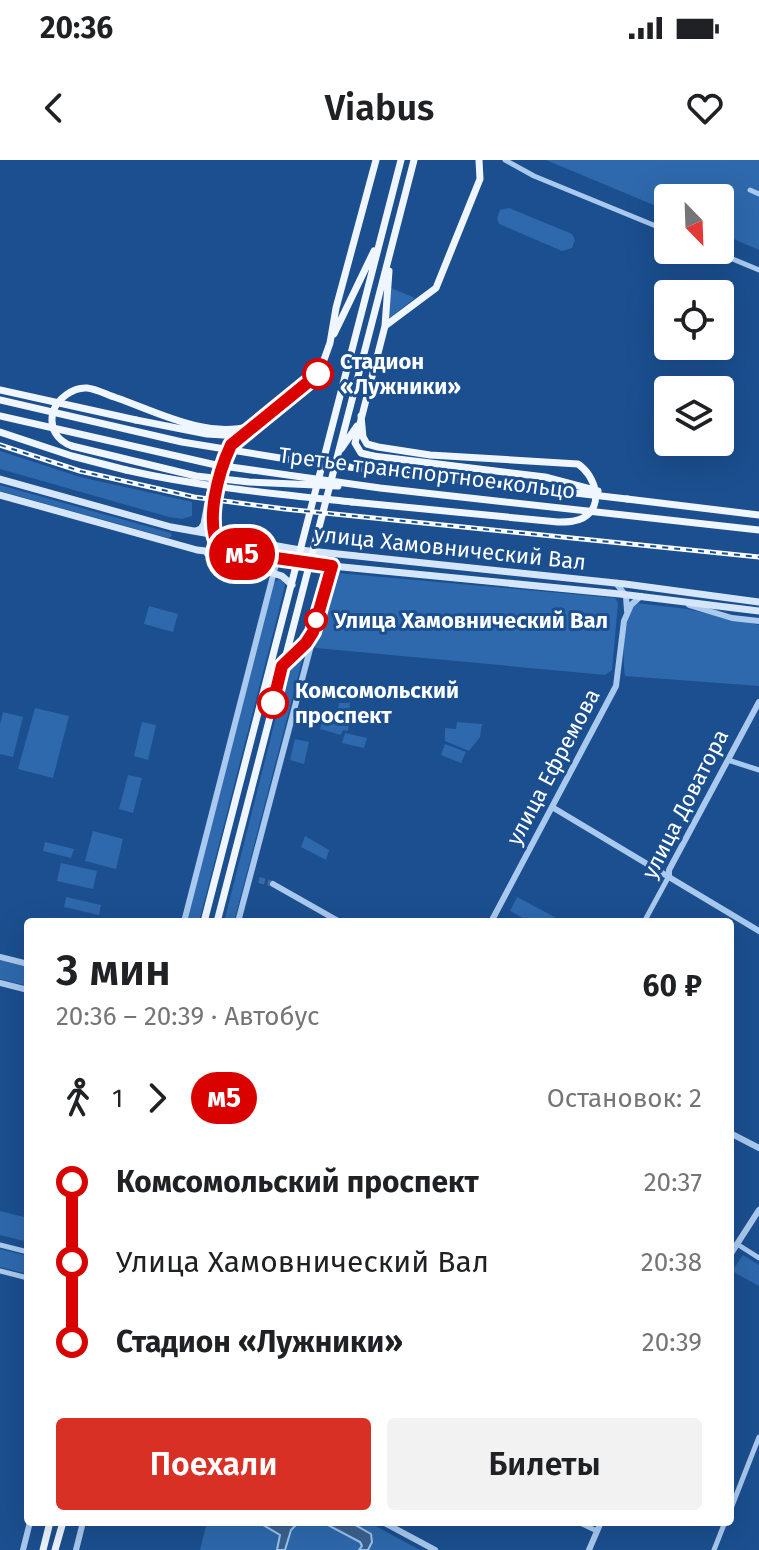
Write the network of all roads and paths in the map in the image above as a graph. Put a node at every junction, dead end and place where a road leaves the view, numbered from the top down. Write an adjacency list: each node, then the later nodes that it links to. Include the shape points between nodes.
1 (376, 160): 14 (main road)
2 (401, 160): 9 (main road)
3 (414, 160): 10 (main road)
4 (479, 160): 13 (main road, via 480,179 436,288)
5 (505, 160): 8 (street)
6 (750, 190): 7 (street)
7 (759, 194)
8 (654, 225)
9 (384, 227): 14 (main road); 34 (main road)
10 (391, 248): 13 (main road); 23 (main road)
11 (734, 260): 12 (street)
12 (759, 270)
13 (385, 326): 18 (main road)
14 (330, 343): 19 (main road, via 317,375)
15 (0, 390): 21 (main road, bridge, via 207,434)
16 (0, 400): 27 (main road, Третье транспортное кольцо, bridge, via 182,442 305,462)
17 (0, 416): 25 (main road, Третье транспортное кольцо, bridge, via 216,465)
18 (360, 420): 20 (main road, bridge, via 367,444 378,447 578,464 592,478 595,503 584,518 558,522 237,491 72,456); 23 (main road); 27 (main road, bridge, via 355,443 361,453 545,477)
19 (256, 425): 21 (main road); 25 (main road, bridge, via 231,430 193,424 80,389 60,400 52,418 56,436 72,446 196,476)
20 (0, 432)
21 (240, 436): 22 (main road)
22 (231, 445): 30 (main road, via 215,468 204,524); 31 (main road, via 215,503)
23 (338, 454): 35 (main road)
24 (0, 479): 30 (main road, улица Хамовнический Вал)
25 (380, 488): 29 (main road, Третье транспортное кольцо, bridge)
26 (0, 495): 32 (main road, улица Хамовнический Вал)
27 (627, 499): 28 (main road, Третье транспортное кольцо)
28 (759, 515)
29 (759, 530)
30 (195, 531): 31 (main road, улица Хамовнический Вал)
31 (214, 535): 33 (main road); 34 (main road, улица Хамовнический Вал)
32 (197, 550): 33 (main road, улица Хамовнический Вал); 40 (main road)
33 (220, 550): 36 (main road, улица Хамовнический Вал)
34 (300, 550): 35 (main road, улица Хамовнический Вал); 36 (street); 37 (main road)
35 (313, 552): 38 (main road); 41 (main road, улица Хамовнический Вал)
36 (277, 560): 37 (main road, улица Хамовнический Вал); 40 (street)
37 (297, 562): 38 (main road, улица Хамовнический Вал); 42 (main road)
38 (310, 563): 39 (main road, улица Хамовнический Вал); 51 (main road)
39 (332, 566): 43 (main road, улица Хамовнический Вал); 50 (street)
40 (273, 574): 42 (main road); 60 (street)
41 (616, 583): 43 (street); 46 (main road, улица Хамовнический Вал)
42 (292, 585): 61 (main road)
43 (623, 594): 44 (main road, улица Хамовнический Вал); 48 (street, улица Ефремова)
44 (641, 596): 45 (main road, улица Хамовнический Вал); 48 (street, улица Ефремова)
45 (682, 602): 47 (main road, улица Хамовнический Вал); 49 (street)
46 (759, 602)
47 (759, 611)
48 (626, 618): 55 (street, улица Ефремова, via 616,686)
49 (759, 621)
50 (313, 632): 51 (street); 57 (street)
51 (282, 666): 62 (main road)
52 (759, 702): 53 (street, улица Доватора)
53 (728, 760): 54 (street); 56 (street, улица Доватора)
54 (759, 770)
55 (552, 807): 56 (street); 65 (street, улица Ефремова)
56 (669, 876): 66 (street, улица Доватора); 67 (street)
57 (249, 878): 58 (street); 63 (street)
58 (259, 880)
59 (273, 884): 64 (street)
60 (185, 918)
61 (205, 918)
62 (218, 918)
63 (239, 918)
64 (333, 918)
65 (493, 918)
66 (646, 918)
67 (759, 931)
68 (0, 957): 69 (street)
69 (24, 963)
70 (0, 983): 71 (street)
71 (24, 989)
72 (734, 1135): 73 (street)
73 (759, 1148)
74 (759, 1210): 75 (street)
75 (737, 1244): 77 (street); 79 (street)
76 (0, 1245): 78 (street)
77 (734, 1249)
78 (24, 1251)
79 (759, 1258)
80 (0, 1271): 81 (street)
81 (24, 1277)
82 (759, 1437): 83 (street)
83 (734, 1501)
84 (29, 1526): 93 (street)
85 (49, 1526): 94 (main road)
86 (62, 1526): 95 (main road)
87 (82, 1526): 96 (street)
88 (390, 1526): 97 (street)
89 (586, 1526): 92 (street)
90 (599, 1526): 92 (street)
91 (723, 1526): 99 (street)
92 (597, 1531): 98 (street)
93 (23, 1550)
94 (43, 1550)
95 (55, 1550)
96 (76, 1550)
97 (435, 1550)
98 (589, 1550)
99 (714, 1550)

